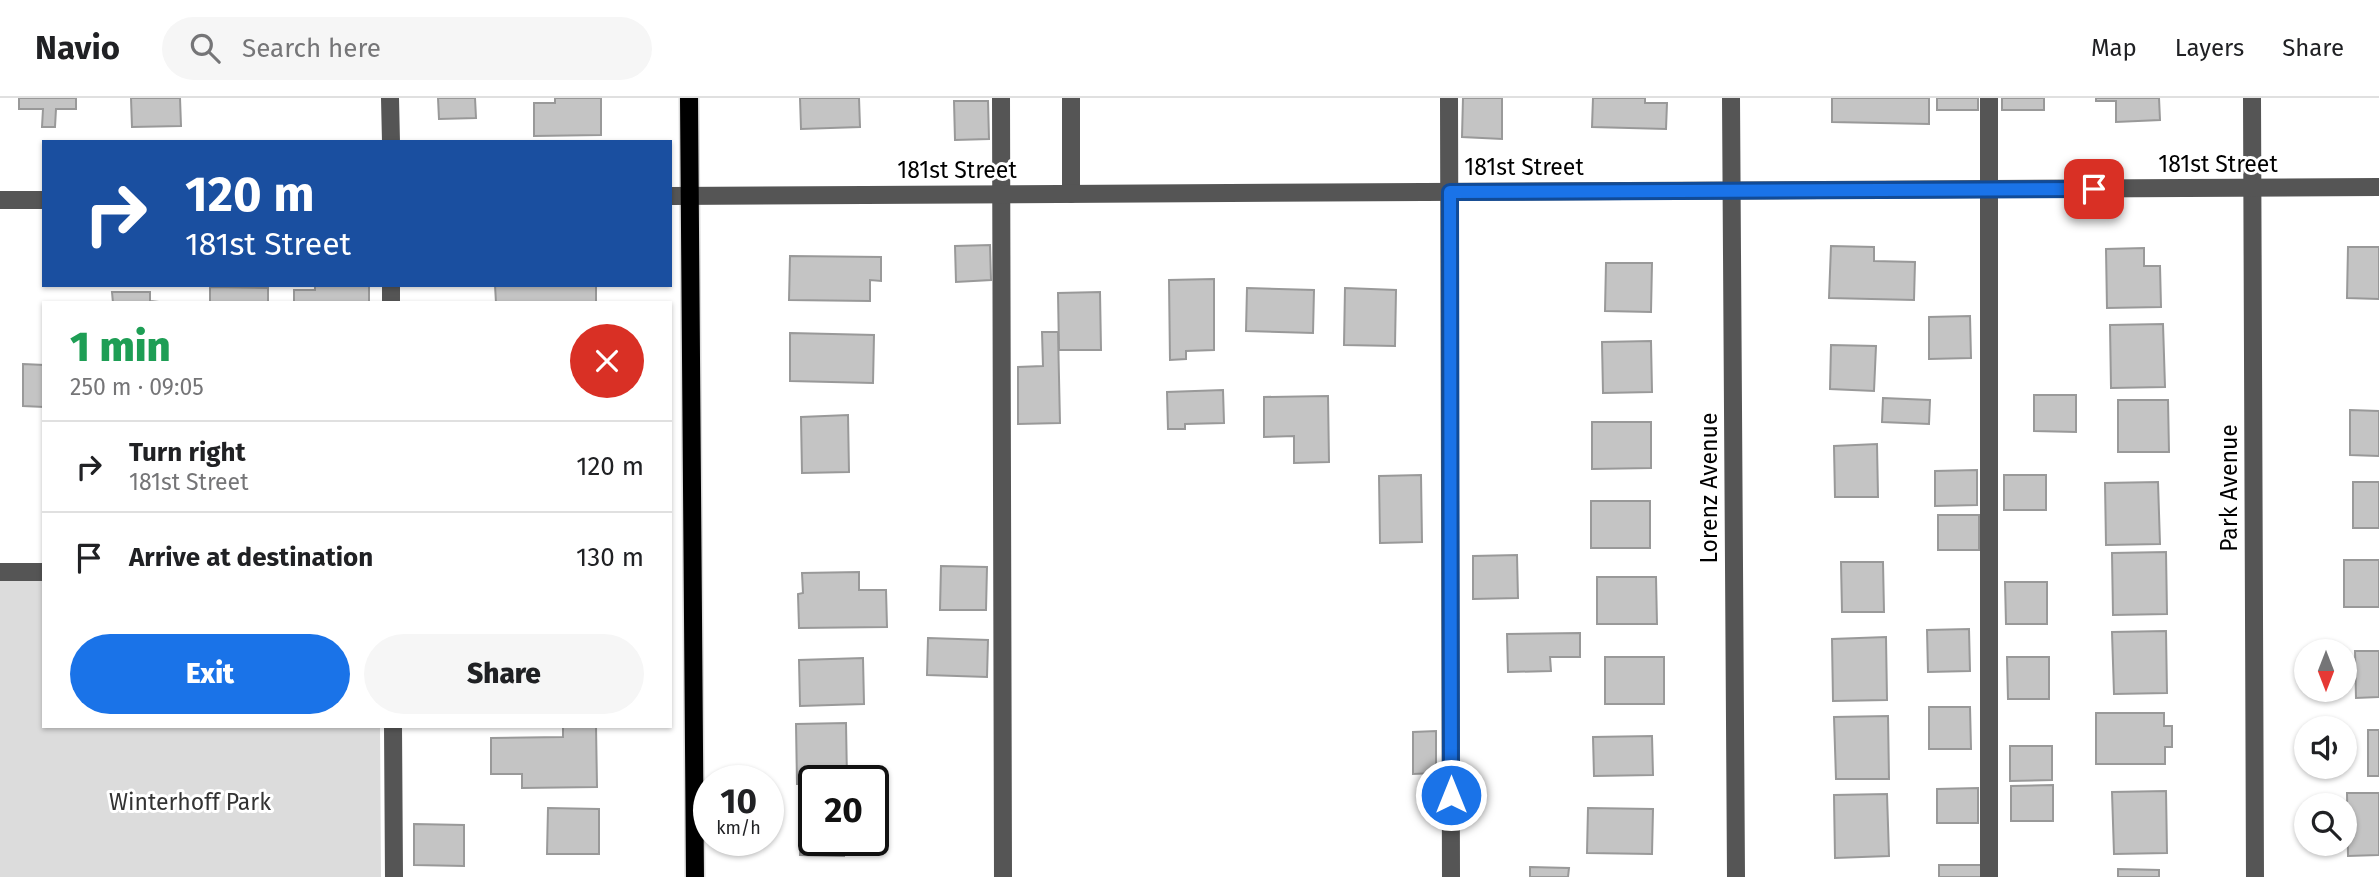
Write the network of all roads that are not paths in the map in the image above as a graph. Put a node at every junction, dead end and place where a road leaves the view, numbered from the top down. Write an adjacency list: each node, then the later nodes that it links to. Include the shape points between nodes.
1 (390, 98): 9 (street)
2 (689, 98): 18 (main road)
3 (1001, 98): 15 (street)
4 (1070, 98): 16 (street)
5 (1449, 98): 14 (street)
6 (1731, 98): 13 (street, Lorenz Avenue)
7 (1989, 98): 12 (street)
8 (2252, 98): 11 (street, Park Avenue)
9 (391, 140)
10 (2379, 187): 11 (street, 181st Street)
11 (2252, 188): 12 (street, 181st Street); 30 (street, Park Avenue)
12 (1989, 189): 13 (street, 181st Street); 29 (street)
13 (1731, 190): 14 (street, 181st Street); 28 (street, Lorenz Avenue)
14 (1450, 192): 16 (street, 181st Street); 27 (street)
15 (1001, 194): 16 (street, 181st Street); 18 (street, 181st Street); 26 (street)
16 (1071, 194)
17 (672, 196): 18 (street, 181st Street)
18 (690, 196): 25 (main road)
19 (0, 200): 20 (street)
20 (42, 200)
21 (0, 572): 22 (street)
22 (42, 572)
23 (393, 728): 24 (street)
24 (394, 877)
25 (695, 877)
26 (1003, 877)
27 (1451, 877)
28 (1735, 877)
29 (1989, 877)
30 (2255, 877)

